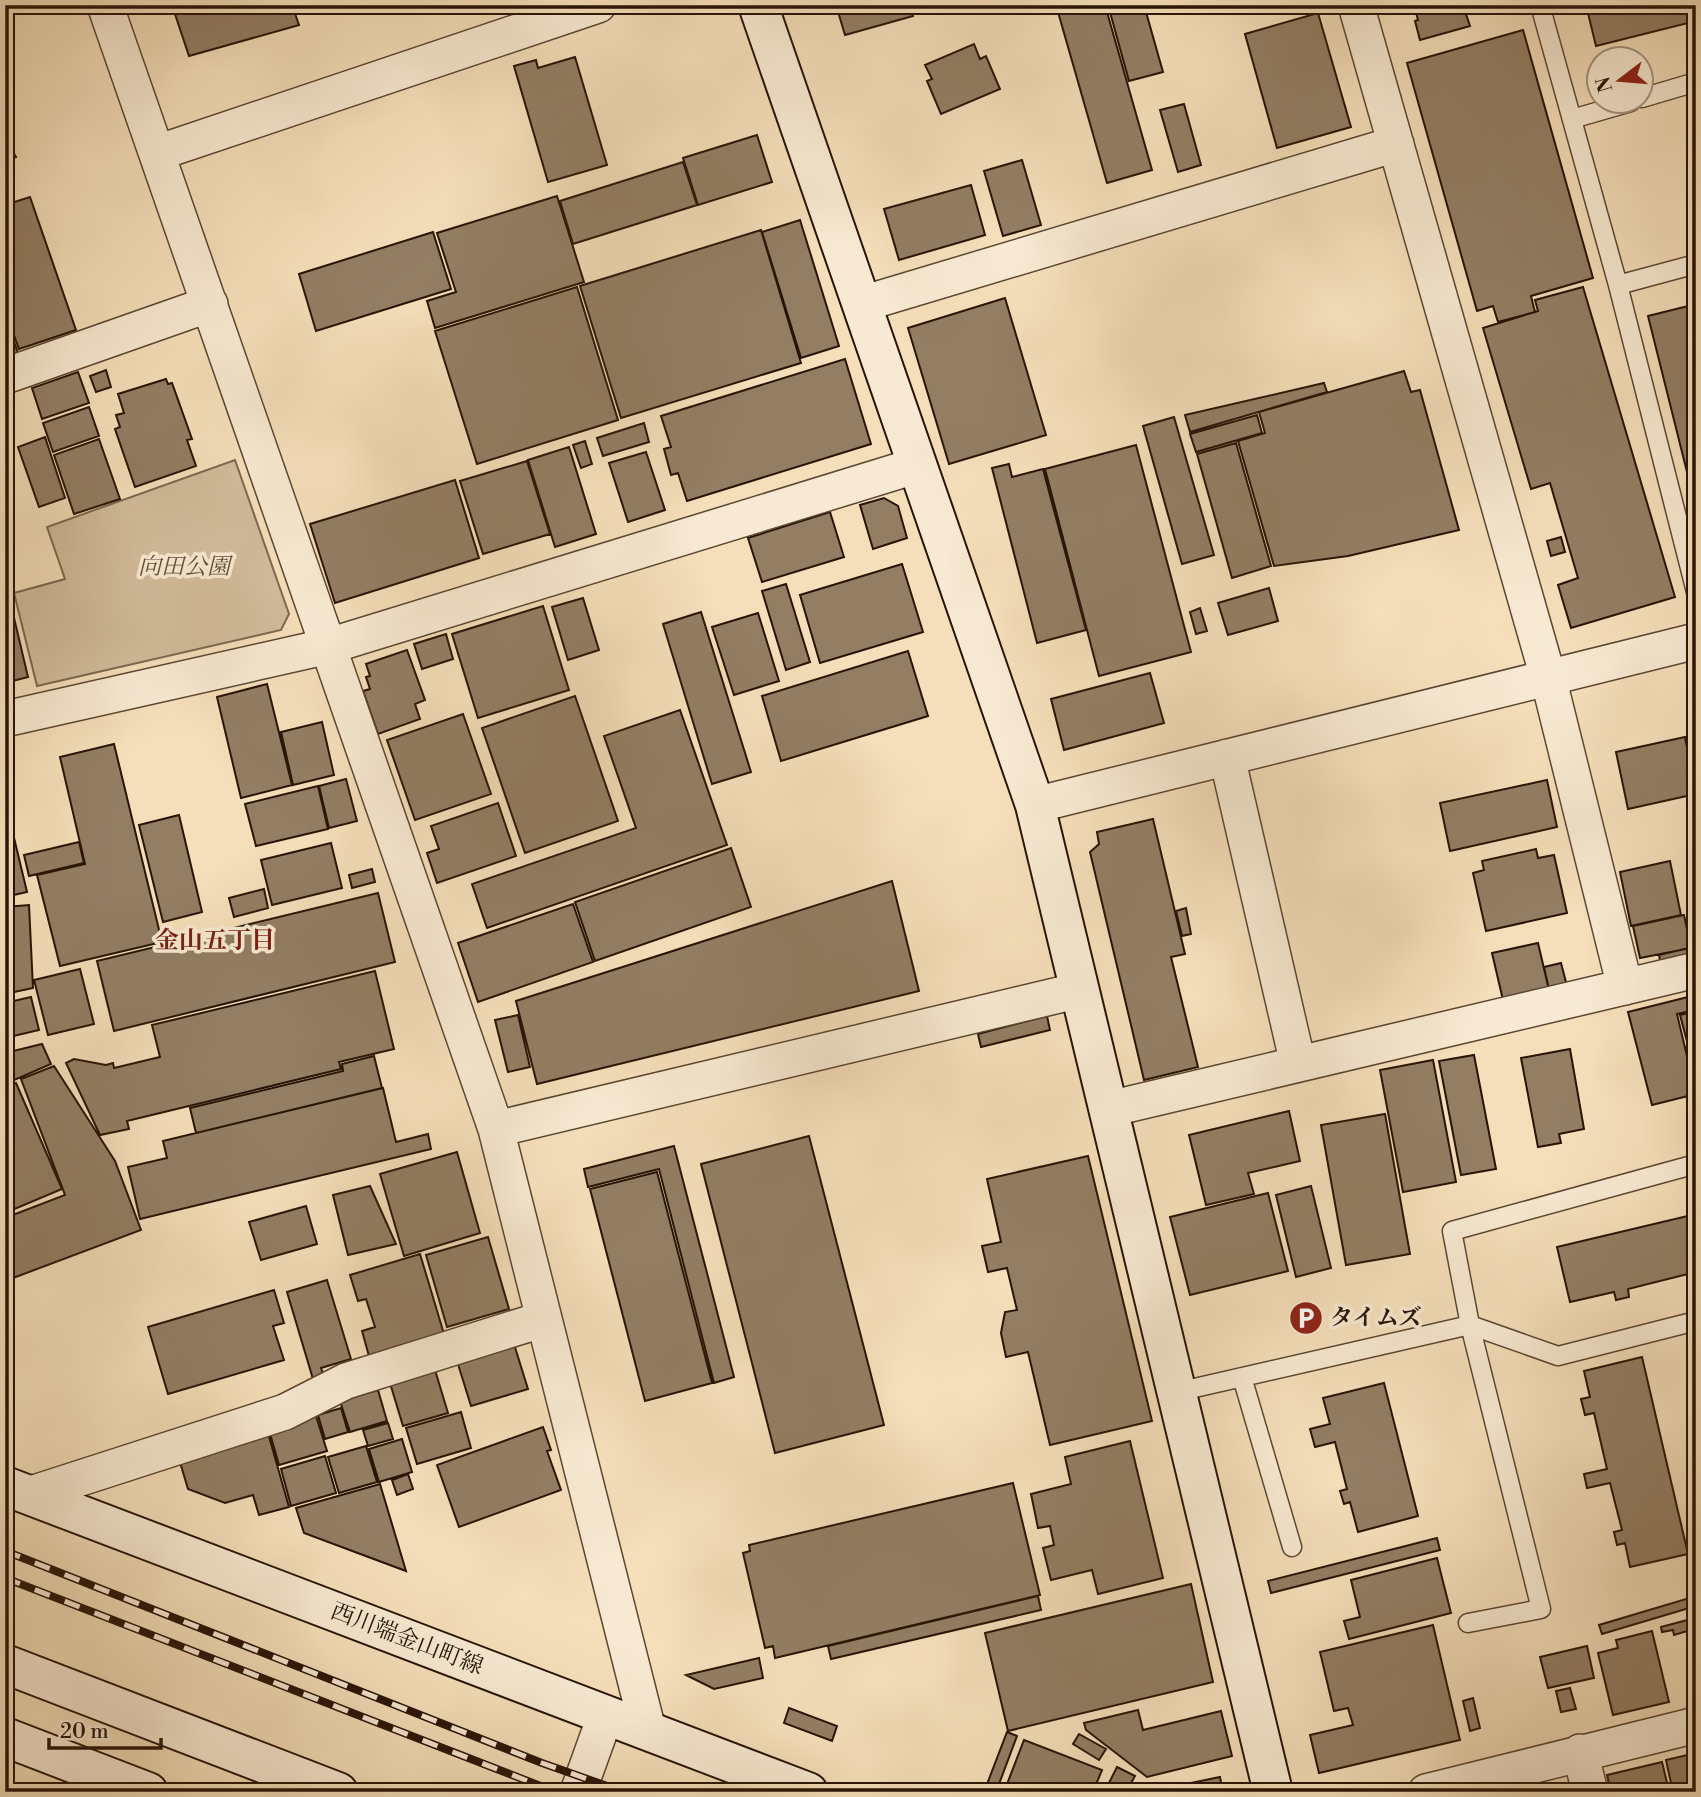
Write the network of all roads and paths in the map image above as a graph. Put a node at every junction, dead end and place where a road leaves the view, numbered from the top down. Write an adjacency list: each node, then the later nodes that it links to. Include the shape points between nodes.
1 (105, 5): 11 (street)
2 (597, 5): 11 (street)
3 (758, 5): 15 (street)
4 (1356, 5): 10 (street)
5 (1541, 5): 9 (lane)
6 (1696, 82): 7 (lane)
7 (1656, 95)
8 (1586, 115): 9 (lane)
9 (1572, 119): 13 (lane)
10 (1396, 144): 15 (street); 21 (street)
11 (157, 153): 14 (street)
12 (1696, 264): 13 (lane)
13 (1618, 285): 18 (lane)
14 (210, 304): 16 (street); 20 (street)
15 (862, 304): 17 (street)
16 (5, 376)
17 (918, 465): 20 (street); 24 (street)
18 (1696, 592)
19 (1696, 641): 21 (street)
20 (329, 646): 22 (street); 30 (street)
21 (1548, 677): 23 (street); 26 (street)
22 (5, 719)
23 (1227, 757): 24 (street); 28 (street)
24 (1035, 804): 27 (street)
25 (1696, 970): 26 (street)
26 (1625, 987): 28 (street)
27 (1080, 990): 29 (street); 30 (street)
28 (1298, 1065): 29 (street)
29 (1109, 1109): 36 (street)
30 (496, 1129): 32 (street)
31 (1696, 1164): 34 (lane, via 1452,1231)
32 (544, 1319): 37 (street, via 346,1381 285,1412); 43 (street)
33 (1696, 1321): 34 (lane, via 1558,1356)
34 (1470, 1325): 35 (lane); 39 (lane, via 1541,1609)
35 (1242, 1377): 36 (lane); 38 (lane)
36 (1177, 1392): 50 (street)
37 (17, 1490): 41 (street, 西川端金山町線)
38 (1292, 1547)
39 (1468, 1623)
40 (5, 1664): 47 (street)
41 (606, 1714): 43 (street, 西川端金山町線); 48 (street)
42 (1696, 1725): 45 (street)
43 (648, 1730): 49 (street, 西川端金山町線)
44 (5, 1737): 46 (street)
45 (1580, 1752): 51 (street); 52 (street)
46 (148, 1792)
47 (338, 1792)
48 (578, 1792)
49 (808, 1792)
50 (1273, 1792)
51 (1426, 1792)
52 (1590, 1792)

